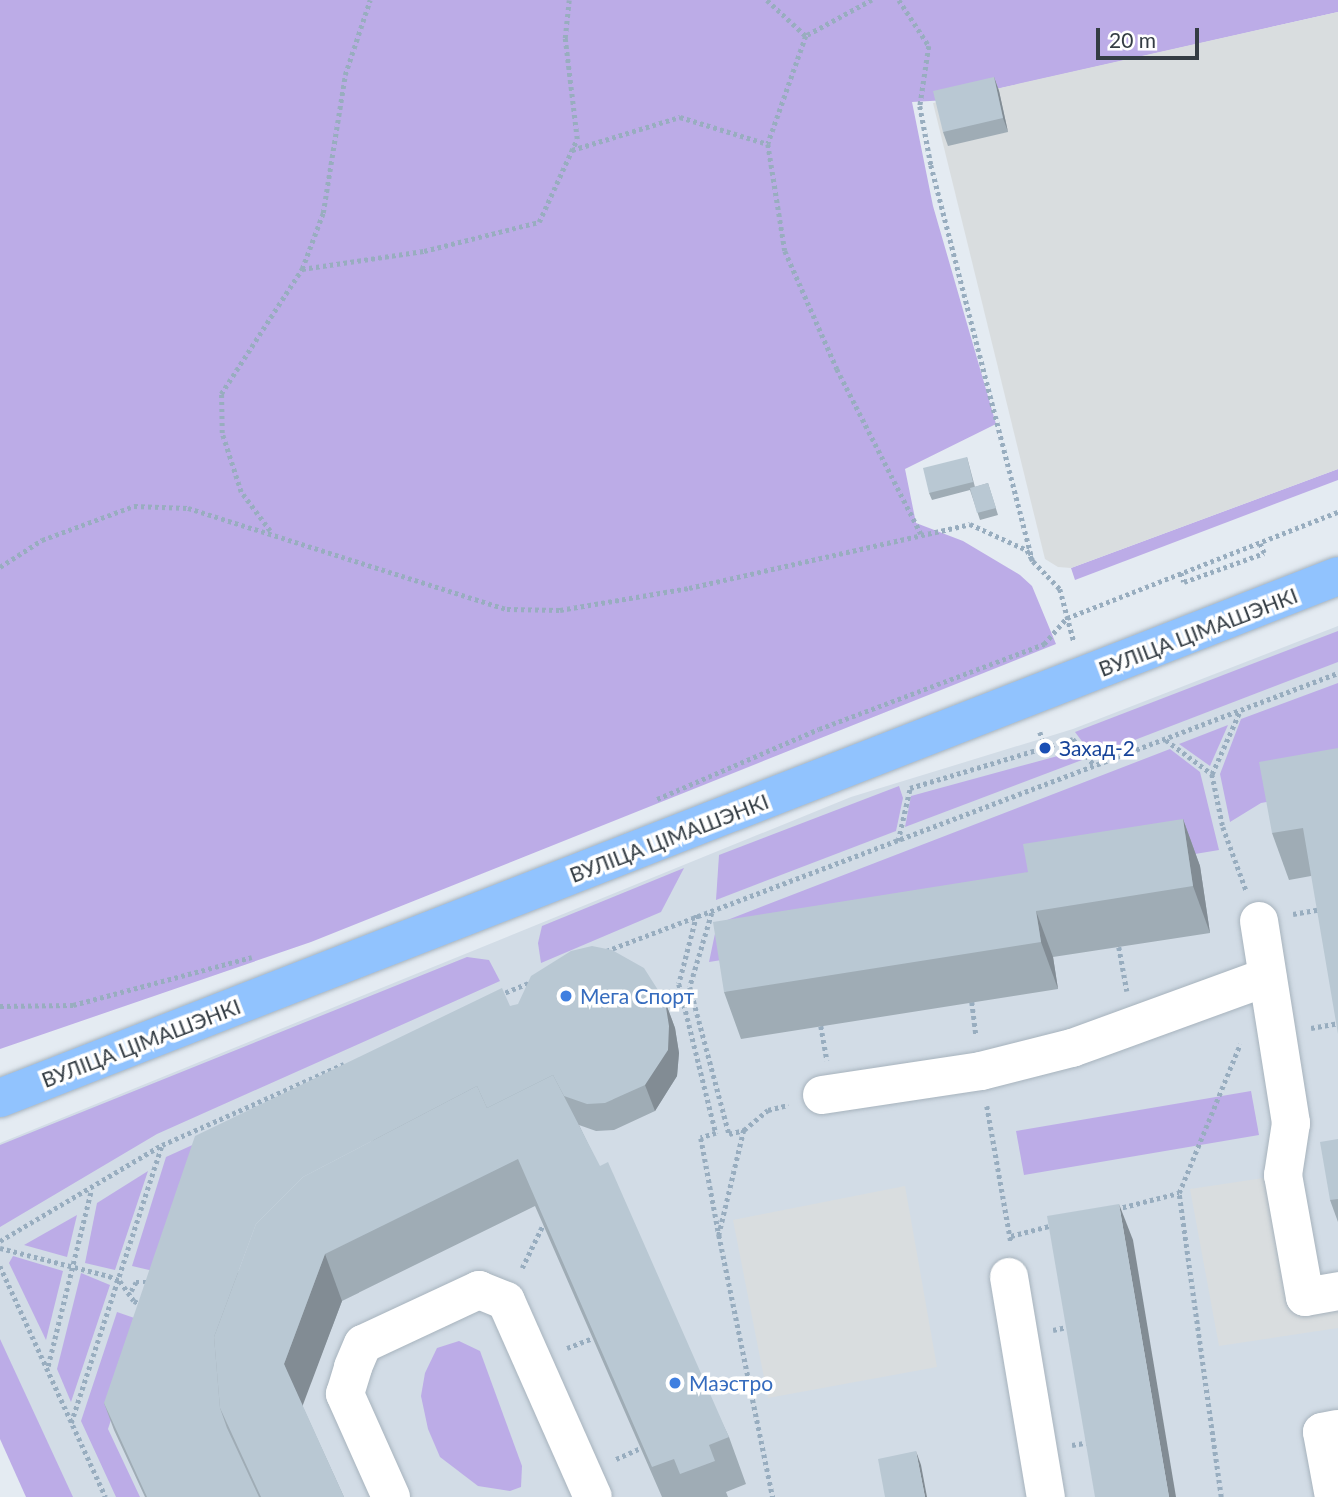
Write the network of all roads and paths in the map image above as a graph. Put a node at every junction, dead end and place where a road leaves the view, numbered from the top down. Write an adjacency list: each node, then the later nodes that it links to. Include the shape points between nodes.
1 (370, 0): 9 (path, via 345,75 323,213)
2 (569, 0): 8 (path, via 565,38 577,139)
3 (767, 0): 6 (path)
4 (873, 0): 6 (path)
5 (899, 0): 14 (path, via 929,46 920,106 931,165)
6 (806, 36): 7 (path)
7 (768, 144): 8 (path, via 680,117); 12 (path, via 785,251 837,369)
8 (572, 150): 9 (path, via 539,222 424,251)
9 (302, 269): 11 (path, via 221,394 222,433 241,492)
10 (1338, 512): 13 (path)
11 (271, 532): 12 (path, via 507,609 560,610 802,565); 15 (path, via 188,508 134,506 42,540)
12 (921, 534): 14 (path, via 970,524 1027,550)
13 (1260, 544): 16 (path); 16 (path, via 1264,553 1184,582)
14 (1033, 561): 18 (path, via 1060,589)
15 (0, 567)
16 (1181, 573): 18 (path)
17 (1338, 576): 20 (main road, ВУЛІЦА ЦІМАШЭНКІ)
18 (1068, 618): 20 (path); 25 (path, via 1044,644 819,729)
19 (1338, 673): 21 (path)
20 (1084, 676): 40 (main road, ВУЛІЦА ЦІМАШЭНКІ)
21 (1240, 710): 22 (path); 24 (path)
22 (1166, 740): 23 (path); 24 (path)
23 (1095, 766): 26 (path); 26 (path, via 1073,739 909,788)
24 (1212, 774): 29 (path, via 1223,827)
25 (644, 804)
26 (898, 842): 27 (path)
27 (712, 913): 28 (path); 41 (path, via 690,988 729,1135)
28 (697, 915): 31 (path); 48 (path, via 679,984 716,1133 701,1138)
29 (1259, 921): 32 (lane)
30 (265, 952): 35 (path, via 73,1005)
31 (599, 954)
32 (1267, 978): 38 (lane, via 1072,1048); 57 (lane, via 1291,1123 1283,1175 1305,1297)
33 (538, 979): 34 (path)
34 (488, 1000)
35 (0, 1006)
36 (1242, 1038): 44 (path)
37 (350, 1062): 42 (path)
38 (981, 1071): 39 (lane); 46 (path, via 1011,1236)
39 (822, 1095): 41 (path, via 768,1110)
40 (0, 1098)
41 (744, 1130): 48 (path)
42 (162, 1145): 43 (path); 54 (path)
43 (91, 1190): 49 (path); 52 (path)
44 (1179, 1193): 45 (path); 68 (path)
45 (1102, 1213)
46 (1063, 1223)
47 (543, 1224): 58 (path)
48 (719, 1235): 66 (path)
49 (0, 1241)
50 (0, 1248): 52 (path)
51 (0, 1266): 60 (path)
52 (74, 1266): 54 (path); 60 (path)
53 (1009, 1277): 67 (lane)
54 (120, 1281): 56 (path); 61 (path)
55 (155, 1289): 56 (path, via 142,1280)
56 (131, 1291): 59 (path, via 138,1304)
57 (1338, 1291)
58 (506, 1301): 64 (lane, via 479,1290 363,1345 345,1394); 65 (lane)
59 (152, 1302)
60 (48, 1367): 61 (path)
61 (71, 1423): 63 (path)
62 (1338, 1429): 69 (lane, via 1322,1432)
63 (106, 1497)
64 (391, 1497)
65 (593, 1497)
66 (773, 1497)
67 (1046, 1497)
68 (1221, 1497)
69 (1334, 1497)

